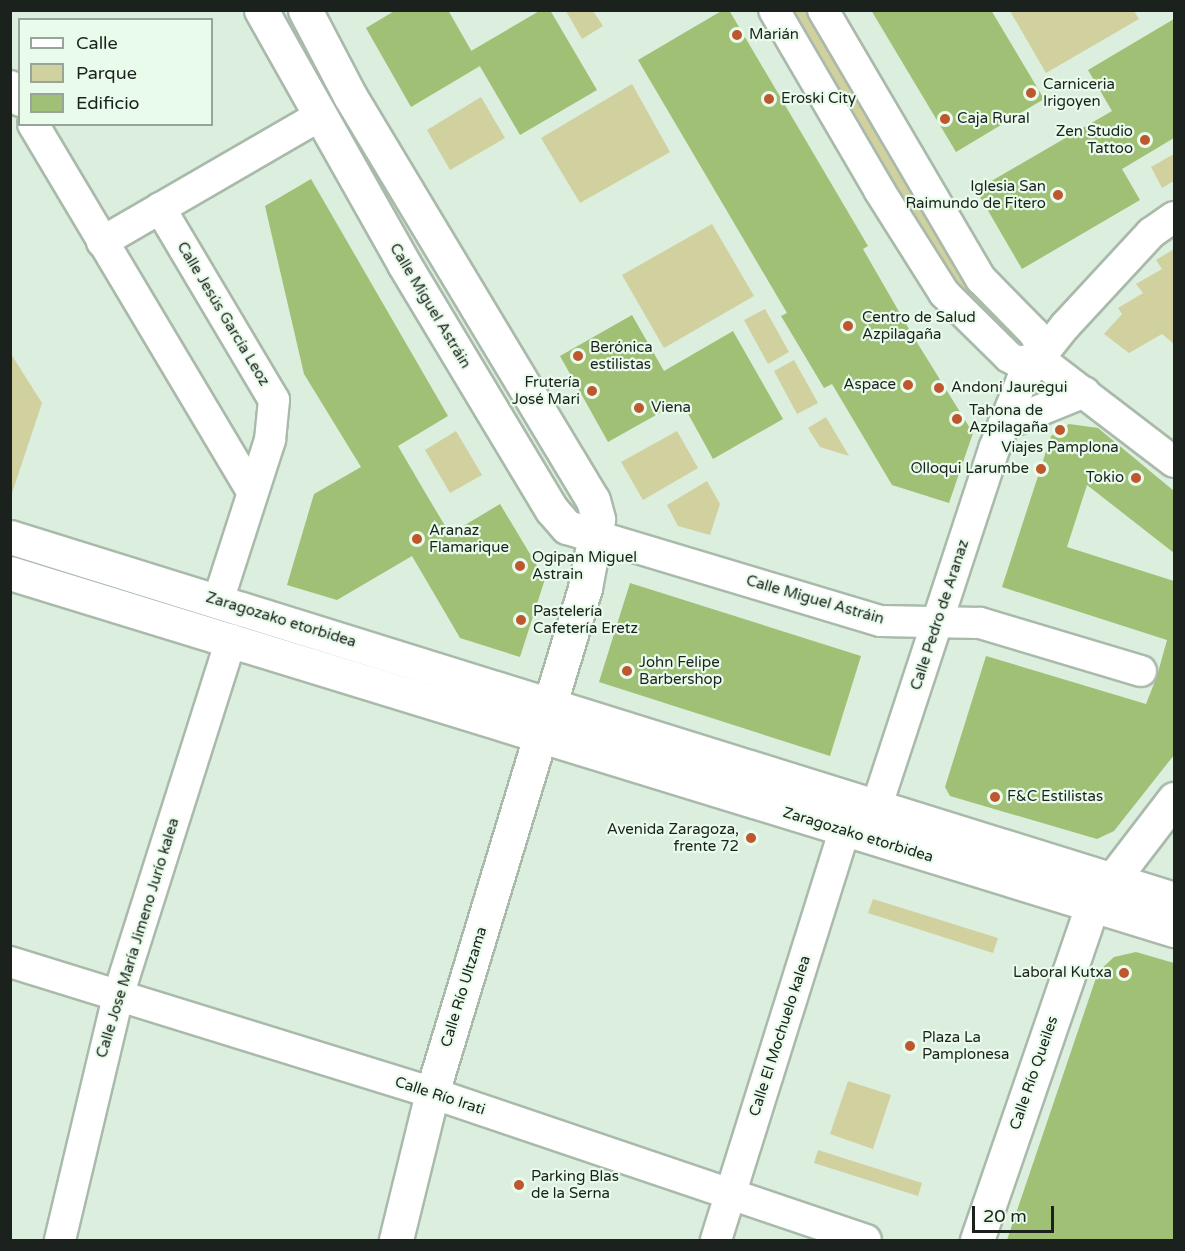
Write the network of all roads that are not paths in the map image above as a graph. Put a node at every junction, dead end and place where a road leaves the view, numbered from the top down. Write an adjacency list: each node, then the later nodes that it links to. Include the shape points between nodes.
1 (261, 10): 6 (main road, Calle Miguel Astráin)
2 (305, 10): 5 (main road)
3 (774, 10): 11 (street, via 879,190 944,292 1009,357 1018,362)
4 (823, 10): 11 (street, via 981,279 1034,333 1040,344)
5 (350, 96): 6 (street, via 351,114 345,120 327,121); 16 (main road, via 593,500)
6 (321, 115): 8 (street); 16 (main road, Calle Miguel Astráin, via 404,264 552,510 567,527)
7 (34, 126): 10 (street)
8 (160, 208): 10 (street); 15 (street, Calle Jesús García Leoz, via 274,400 270,440)
9 (1174, 217): 11 (street, Calle Pedro de Aranaz, via 1151,233)
10 (102, 242): 15 (street)
11 (1038, 358): 12 (street); 13 (street, Calle Pedro de Aranaz, via 1022,380)
12 (1085, 392): 13 (street); 14 (street)
13 (1003, 425): 20 (street, Calle Pedro de Aranaz)
14 (1174, 462)
15 (252, 492): 19 (street, Calle Jesús García Leoz)
16 (597, 536): 20 (street, Calle Miguel Astráin, via 881,621); 23 (main road)
17 (10, 537): 19 (main road, Zaragozako etorbidea)
18 (10, 573): 21 (main road, Zaragozako etorbidea)
19 (218, 600): 23 (main road, Zaragozako etorbidea)
20 (938, 623): 22 (street, Calle Miguel Astráin, via 980,623); 26 (street, Calle Pedro de Aranaz)
21 (231, 640): 24 (main road, Zaragozako etorbidea); 32 (street, Calle Jose María Jimeno Jurío kalea)
22 (1141, 671)
23 (551, 703): 24 (main road); 26 (main road, Zaragozako etorbidea)
24 (542, 737): 27 (main road, Zaragozako etorbidea); 33 (main road, Calle Río Ultzama)
25 (1174, 799): 28 (main road, Calle Río Queiles)
26 (877, 805): 28 (main road, Zaragozako etorbidea)
27 (844, 832): 28 (main road, Zaragozako etorbidea); 34 (street, Calle El Mochuelo kalea)
28 (1101, 893): 29 (main road, Zaragozako etorbidea); 30 (main road, Zaragozako etorbidea); 39 (main road, Calle Río Queiles)
29 (1174, 899)
30 (1174, 930)
31 (10, 962): 32 (street, Calle Río Irati)
32 (118, 996): 33 (street, Calle Río Irati); 35 (street, Calle Jose María Jimeno Jurío kalea)
33 (432, 1093): 34 (street, Calle Río Irati); 36 (main road, Calle Río Ultzama)
34 (731, 1192): 37 (street, Calle El Mochuelo kalea); 38 (street, Calle Río Irati)
35 (60, 1240)
36 (396, 1240)
37 (716, 1240)
38 (866, 1240)
39 (977, 1240)

